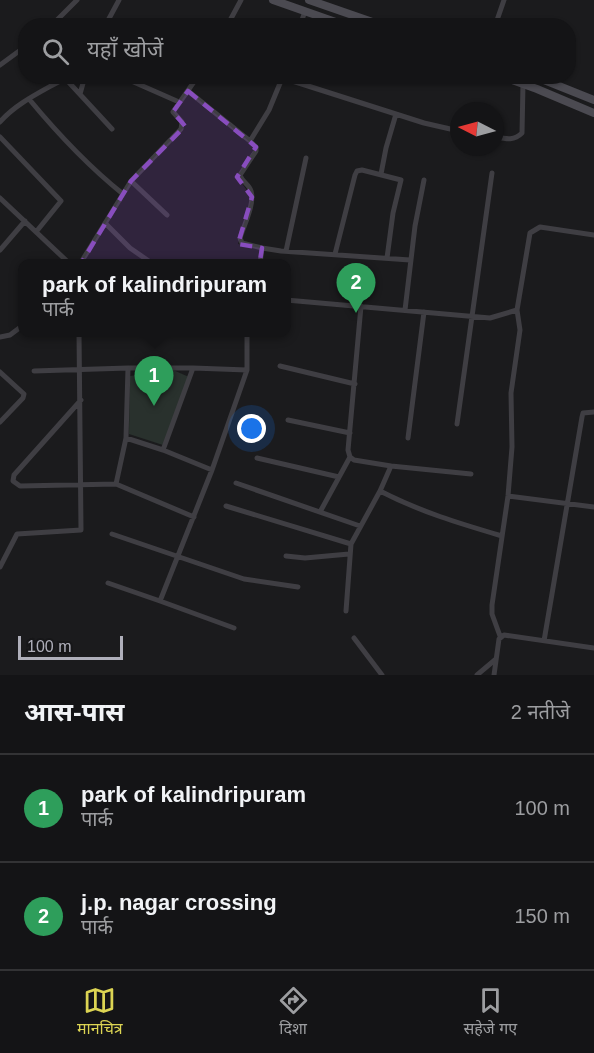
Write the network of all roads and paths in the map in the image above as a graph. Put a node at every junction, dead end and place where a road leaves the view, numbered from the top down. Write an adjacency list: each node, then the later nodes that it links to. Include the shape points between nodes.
1 (76, 0): 8 (street)
2 (119, 0): 9 (street)
3 (240, 0): 10 (street)
4 (273, 0): 7 (main road)
5 (309, 0): 13 (main road)
6 (504, 0): 14 (street)
7 (305, 11): 11 (street); 12 (main road)
8 (59, 18)
9 (109, 18)
10 (231, 18)
11 (303, 18)
12 (325, 18)
13 (361, 18)
14 (498, 18)
15 (18, 52): 16 (street)
16 (0, 65)
17 (53, 84): 28 (street)
18 (71, 84): 27 (street)
19 (83, 84): 27 (street)
20 (138, 84): 30 (street)
21 (193, 84): 26 (street)
22 (280, 84): 38 (street)
23 (304, 84): 32 (street)
24 (523, 84): 31 (main road); 37 (street, via 522,133 517,138)
25 (554, 84): 29 (main road)
26 (188, 91): 30 (street); 38 (street)
27 (80, 94): 34 (street)
28 (29, 99): 33 (street); 44 (street, via 94,171)
29 (594, 100)
30 (179, 102): 43 (street, via 173,112 182,122 181,129)
31 (594, 113)
32 (396, 114): 35 (street); 41 (street)
33 (0, 122)
34 (112, 129)
35 (450, 129)
36 (0, 137): 49 (street, via 61,201)
37 (504, 138)
38 (250, 141): 51 (street, via 256,151 240,175 252,196 240,238 248,246)
39 (306, 158): 53 (street)
40 (492, 173): 66 (street)
41 (381, 174): 54 (street, via 357,171); 55 (street, via 399,178 402,183)
42 (424, 180): 60 (street)
43 (131, 181): 44 (street); 46 (street)
44 (123, 194): 48 (street)
45 (0, 198): 47 (street)
46 (167, 215)
47 (25, 221): 49 (street); 52 (street)
48 (105, 223): 57 (street); 58 (street)
49 (36, 232): 56 (street)
50 (594, 235): 64 (street, via 540,227 530,233)
51 (262, 248): 53 (street); 59 (street)
52 (0, 250)
53 (286, 251): 54 (street)
54 (335, 254): 55 (street)
55 (387, 258): 60 (street)
56 (65, 259)
57 (84, 259)
58 (146, 259)
59 (261, 259)
60 (410, 260): 63 (street)
61 (291, 300): 62 (street)
62 (361, 306): 63 (street); 78 (street)
63 (405, 310): 65 (street)
64 (517, 310): 66 (street, via 490,318); 98 (street, via 520,330 510,401)
65 (424, 312): 66 (street); 86 (street)
66 (472, 317): 83 (street)
67 (18, 329): 68 (street)
68 (0, 337)
69 (79, 337): 74 (street)
70 (247, 337): 75 (street)
71 (280, 366): 78 (street)
72 (128, 368): 73 (street); 74 (street); 85 (street)
73 (193, 368): 75 (street); 87 (street)
74 (81, 370): 76 (street); 79 (street)
75 (247, 370): 91 (street)
76 (34, 371)
77 (0, 372): 82 (street, via 24,394)
78 (355, 384): 84 (street)
79 (81, 400): 96 (street); 96 (street, via 14,475 13,481 20,486)
80 (594, 412): 99 (street, via 583,412)
81 (288, 420): 84 (street)
82 (0, 422)
83 (457, 424)
84 (350, 433): 88 (street)
85 (126, 438): 87 (street); 95 (street)
86 (408, 438)
87 (163, 450): 91 (street)
88 (350, 457): 90 (street); 93 (street)
89 (257, 458): 93 (street)
90 (391, 466): 92 (street); 97 (street)
91 (212, 470): 103 (street)
92 (471, 474)
93 (339, 477): 102 (street)
94 (236, 483): 102 (street)
95 (116, 484): 96 (street); 103 (street)
96 (82, 485): 111 (street, via 81,530 17,534)
97 (380, 490): 104 (street); 106 (street, via 440,518)
98 (508, 496): 99 (street); 106 (street)
99 (568, 504): 101 (street); 119 (street)
100 (226, 506): 107 (street)
101 (594, 507)
102 (320, 512): 104 (street)
103 (194, 517): 110 (street)
104 (360, 526): 107 (street)
105 (112, 534): 110 (street)
106 (502, 536): 117 (street, via 492,605)
107 (351, 544): 108 (street)
108 (349, 555): 109 (street); 115 (street)
109 (286, 556)
110 (178, 558): 113 (street, via 244,579); 114 (street)
111 (0, 567)
112 (108, 583): 114 (street)
113 (298, 587)
114 (160, 601): 116 (street)
115 (346, 611)
116 (234, 628)
117 (500, 636): 119 (street); 121 (street)
118 (354, 638): 122 (street)
119 (544, 641): 120 (street)
120 (594, 648)
121 (496, 659): 123 (street); 124 (street)
122 (382, 675)
123 (477, 675)
124 (494, 675)

